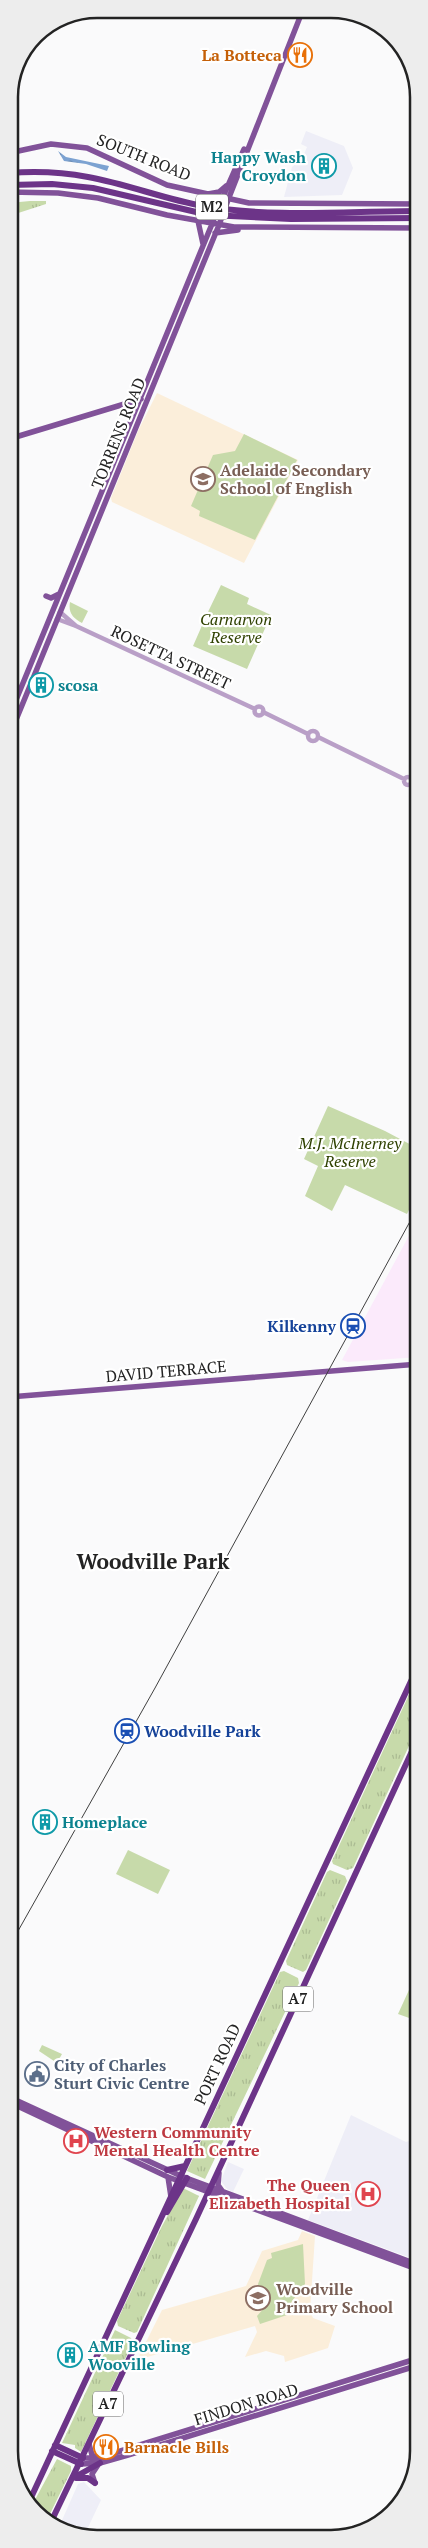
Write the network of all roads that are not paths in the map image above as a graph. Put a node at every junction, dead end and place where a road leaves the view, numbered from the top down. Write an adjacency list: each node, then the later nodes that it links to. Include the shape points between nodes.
1 (300, 18): 4 (main road, TORRENS ROAD)
2 (18, 151): 7 (main road, SOUTH ROAD, via 50,144 86,148 167,185)
3 (18, 173): 11 (highway, M2, via 51,172 88,177 202,206 253,212)
4 (232, 183): 7 (main road, via 220,192); 8 (main road, TORRENS ROAD); 9 (main road, via 236,196)
5 (18, 185): 12 (highway, M2, via 93,188 209,215 291,219)
6 (18, 192): 13 (main road, via 91,197)
7 (206, 194): 8 (main road, SOUTH ROAD)
8 (225, 199): 9 (main road, SOUTH ROAD); 14 (main road, TORRENS ROAD, bridge)
9 (242, 202): 10 (main road, SOUTH ROAD)
10 (410, 204)
11 (410, 211)
12 (410, 218)
13 (198, 221): 14 (main road); 18 (main road)
14 (216, 224): 15 (main road); 17 (main road, TORRENS ROAD); 18 (main road, TORRENS ROAD)
15 (250, 228): 16 (main road); 17 (main road)
16 (410, 228)
17 (215, 234): 19 (main road, TORRENS ROAD)
18 (204, 246): 19 (main road, TORRENS ROAD)
19 (143, 400): 20 (main road); 21 (main road, TORRENS ROAD); 23 (main road, TORRENS ROAD)
20 (18, 436)
21 (59, 594): 22 (main road, via 51,598); 24 (main road, TORRENS ROAD)
22 (46, 596)
23 (65, 599): 25 (main road, TORRENS ROAD); 28 (street)
24 (54, 607): 25 (main road); 26 (main road, TORRENS ROAD)
25 (60, 612): 27 (main road, TORRENS ROAD); 28 (street)
26 (51, 614): 27 (main road); 30 (main road, TORRENS ROAD)
27 (57, 619): 28 (street, ROSETTA STREET); 29 (main road, TORRENS ROAD)
28 (68, 622): 29 (street); 32 (street, ROSETTA STREET, via 256,709 261,707 264,712 308,734 312,741 318,738 404,779)
29 (52, 630): 31 (main road, TORRENS ROAD)
30 (18, 695)
31 (18, 715)
32 (410, 777)
33 (410, 1365): 34 (main road, DAVID TERRACE)
34 (18, 1396)
35 (410, 1683): 39 (highway, PORT ROAD / A7)
36 (410, 1755): 40 (highway, A7)
37 (18, 2100): 41 (main road)
38 (18, 2106): 41 (main road)
39 (185, 2166): 41 (highway); 42 (highway, PORT ROAD / A7)
40 (220, 2166): 43 (highway, A7); 44 (main road, via 218,2185)
41 (168, 2174): 42 (main road); 45 (main road)
42 (182, 2180): 43 (main road); 45 (highway, PORT ROAD / A7); 46 (highway, via 172,2207)
43 (209, 2190): 44 (main road); 48 (main road); 51 (highway, A7)
44 (224, 2193): 47 (main road)
45 (171, 2197): 46 (highway, PORT ROAD / A7)
46 (160, 2221): 52 (highway, PORT ROAD / A7)
47 (410, 2262)
48 (410, 2267)
49 (410, 2361): 54 (main road, FINDON ROAD)
50 (410, 2368): 54 (main road, FINDON ROAD)
51 (89, 2444): 53 (highway, A7); 54 (main road)
52 (54, 2448): 53 (highway); 57 (highway, PORT ROAD / A7)
53 (82, 2461): 54 (main road, FINDON ROAD); 55 (highway, A7)
54 (98, 2461): 55 (highway); 56 (main road, via 92,2474)
55 (71, 2481): 56 (highway, via 82,2477); 58 (highway, A7)
56 (94, 2483)
57 (31, 2497)
58 (53, 2517)

